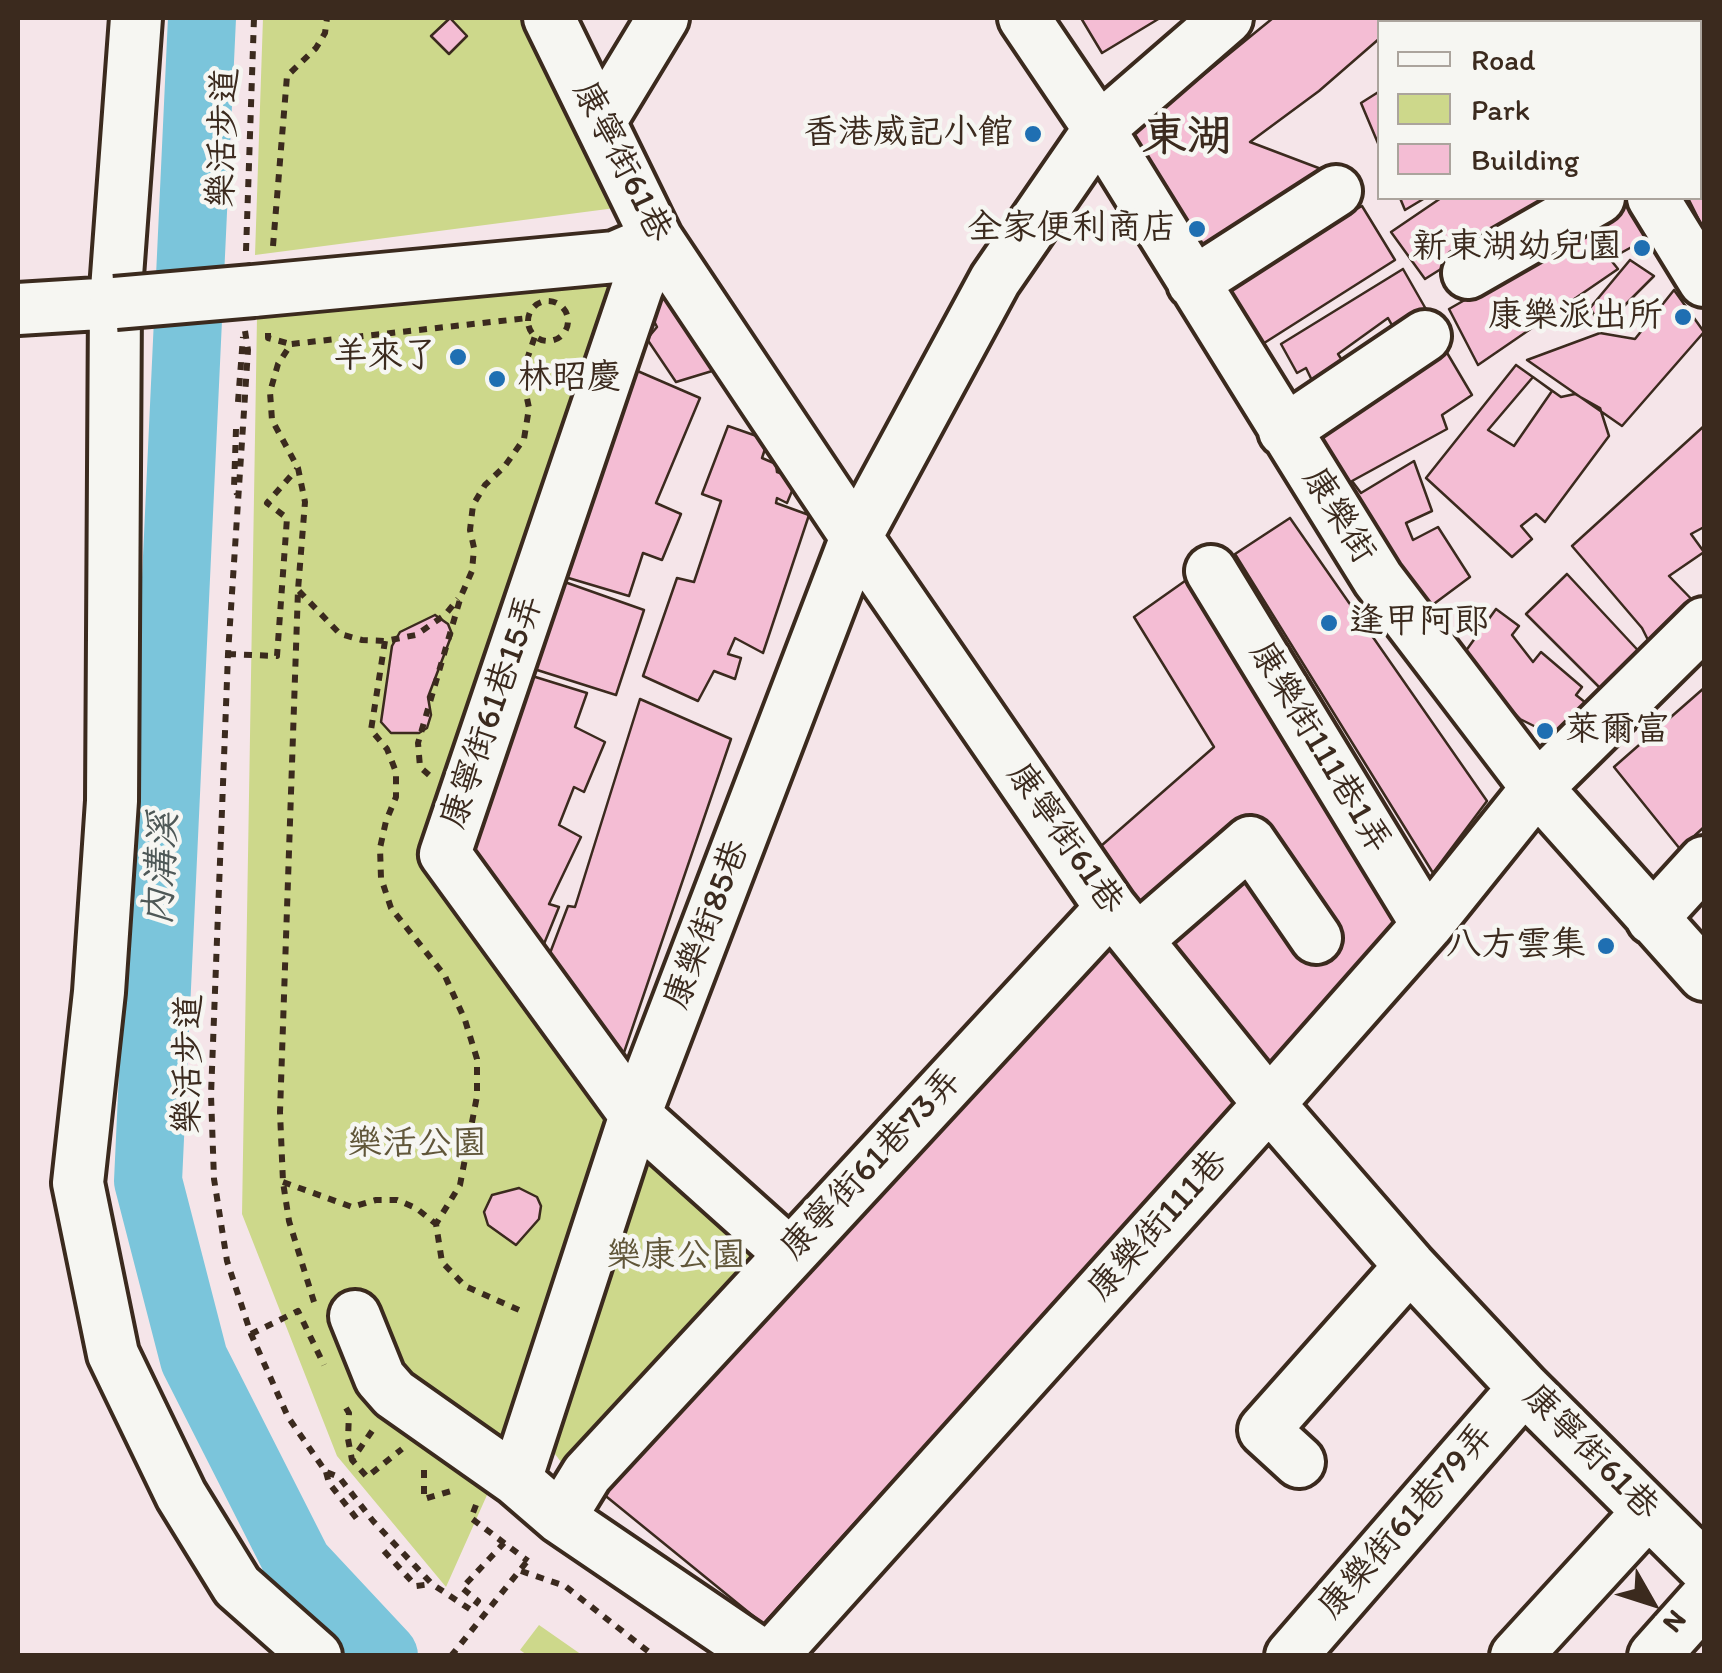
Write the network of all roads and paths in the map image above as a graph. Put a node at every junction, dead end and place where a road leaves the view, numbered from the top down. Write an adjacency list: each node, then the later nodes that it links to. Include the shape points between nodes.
1 (136, 18): 18 (street)
2 (254, 18): 17 (path, 樂活步道)
3 (327, 18): 17 (path, via 316,48 288,76)
4 (549, 18): 8 (street, 康寧街61巷)
5 (663, 18): 8 (street)
6 (1024, 18): 9 (street, 康樂街)
7 (1227, 18): 9 (street, 康樂街85巷)
8 (600, 122): 13 (street, 康寧街61巷)
9 (1099, 128): 16 (street, 康樂街); 28 (street, 康樂街85巷, via 995,280)
10 (1336, 192): 16 (street)
11 (1596, 200): 14 (street)
12 (1654, 200): 15 (street)
13 (658, 239): 17 (street, via 615,257); 28 (street, 康寧街61巷); 44 (street, 康寧街61巷15弄, via 444,854)
14 (1468, 273)
15 (1704, 281)
16 (1193, 283): 25 (street, 康樂街)
17 (253, 293): 18 (street, bridge); 23 (path, via 240,350); 27 (path, 樂活步道)
18 (115, 303): 19 (street); 74 (street, via 112,801 78,1183 113,1354 181,1495 237,1586)
19 (18, 310)
20 (528, 318): 21 (path); 21 (path, via 542,302 562,306 567,314 563,334 544,341); 26 (path, via 292,344 270,392 272,420)
21 (535, 336): 31 (path, via 522,374 529,408 524,438 473,505 472,571)
22 (1425, 336): 25 (street)
23 (238, 402)
24 (236, 429): 27 (path)
25 (1284, 431): 36 (street, 康樂街, via 1378,579)
26 (298, 468): 30 (path, via 304,502); 34 (path, via 267,504 287,518 277,656)
27 (237, 496): 34 (path, 樂活步道)
28 (856, 538): 39 (street, 康寧街61巷); 44 (street, 康樂街85巷)
29 (1211, 571): 40 (street, 康樂街111巷1弄)
30 (298, 590): 33 (path, via 340,634); 45 (path)
31 (461, 596): 33 (path, via 416,635); 35 (path, via 418,743 420,767)
32 (1704, 624): 36 (street, 康樂街111巷)
33 (385, 641): 46 (path, via 371,730 396,772 396,797 380,848 381,878 391,908 445,976 477,1059 460,1185)
34 (228, 654): 51 (path, 樂活步道, via 214,1179 228,1261)
35 (437, 783)
36 (1537, 788): 38 (street, 康樂街); 40 (street, 康樂街111巷)
37 (1704, 862): 38 (street)
38 (1652, 919): 42 (street, 康樂街)
39 (1124, 924): 41 (street, 康寧街61巷73弄, via 1250,842); 43 (street, 康寧街61巷); 47 (street, 康寧街61巷73弄)
40 (1427, 925): 43 (street, 康樂街111巷)
41 (1316, 938)
42 (1704, 975)
43 (1269, 1104): 48 (street, 康寧街61巷); 78 (street, 康樂街111巷)
44 (635, 1115): 47 (street, 康寧街61巷15弄); 62 (street, 康樂街85巷)
45 (283, 1182): 46 (path, via 352,1207 397,1200); 49 (path, via 289,1221)
46 (436, 1224): 50 (path, via 442,1262 465,1286)
47 (790, 1254): 64 (street, 康寧街61巷73弄, via 588,1474)
48 (1410, 1266): 53 (street, 康寧街61巷); 58 (street, via 1264,1430)
49 (335, 1310): 62 (street, via 394,1394)
50 (536, 1318)
51 (251, 1334): 52 (path, via 298,1312); 60 (path, 樂活步道, via 288,1416)
52 (329, 1376)
53 (1524, 1388): 63 (street, 康寧街61巷); 79 (street, 康樂街61巷79弄)
54 (349, 1413): 57 (path)
55 (381, 1419): 57 (path)
56 (411, 1442): 57 (path, via 367,1477)
57 (352, 1460)
58 (1298, 1462)
59 (424, 1468): 61 (path, via 424,1499 455,1490)
60 (326, 1472): 65 (path); 71 (path, 樂活步道, via 339,1477)
61 (462, 1481)
62 (498, 1487): 64 (street); 66 (path, via 471,1518)
63 (1648, 1512): 69 (street, 康寧街61巷); 80 (street)
64 (560, 1518): 77 (street)
65 (360, 1523)
66 (504, 1542): 68 (path); 71 (path, 樂活步道, via 462,1588 478,1601 470,1610)
67 (384, 1551): 71 (path, via 416,1586)
68 (528, 1560)
69 (1704, 1568)
70 (521, 1571): 76 (path, via 565,1586)
71 (432, 1584)
72 (507, 1588): 75 (path)
73 (1704, 1600): 81 (street)
74 (316, 1656)
75 (451, 1656)
76 (654, 1656)
77 (763, 1656)
78 (772, 1656)
79 (1290, 1656)
80 (1516, 1656)
81 (1654, 1656)

